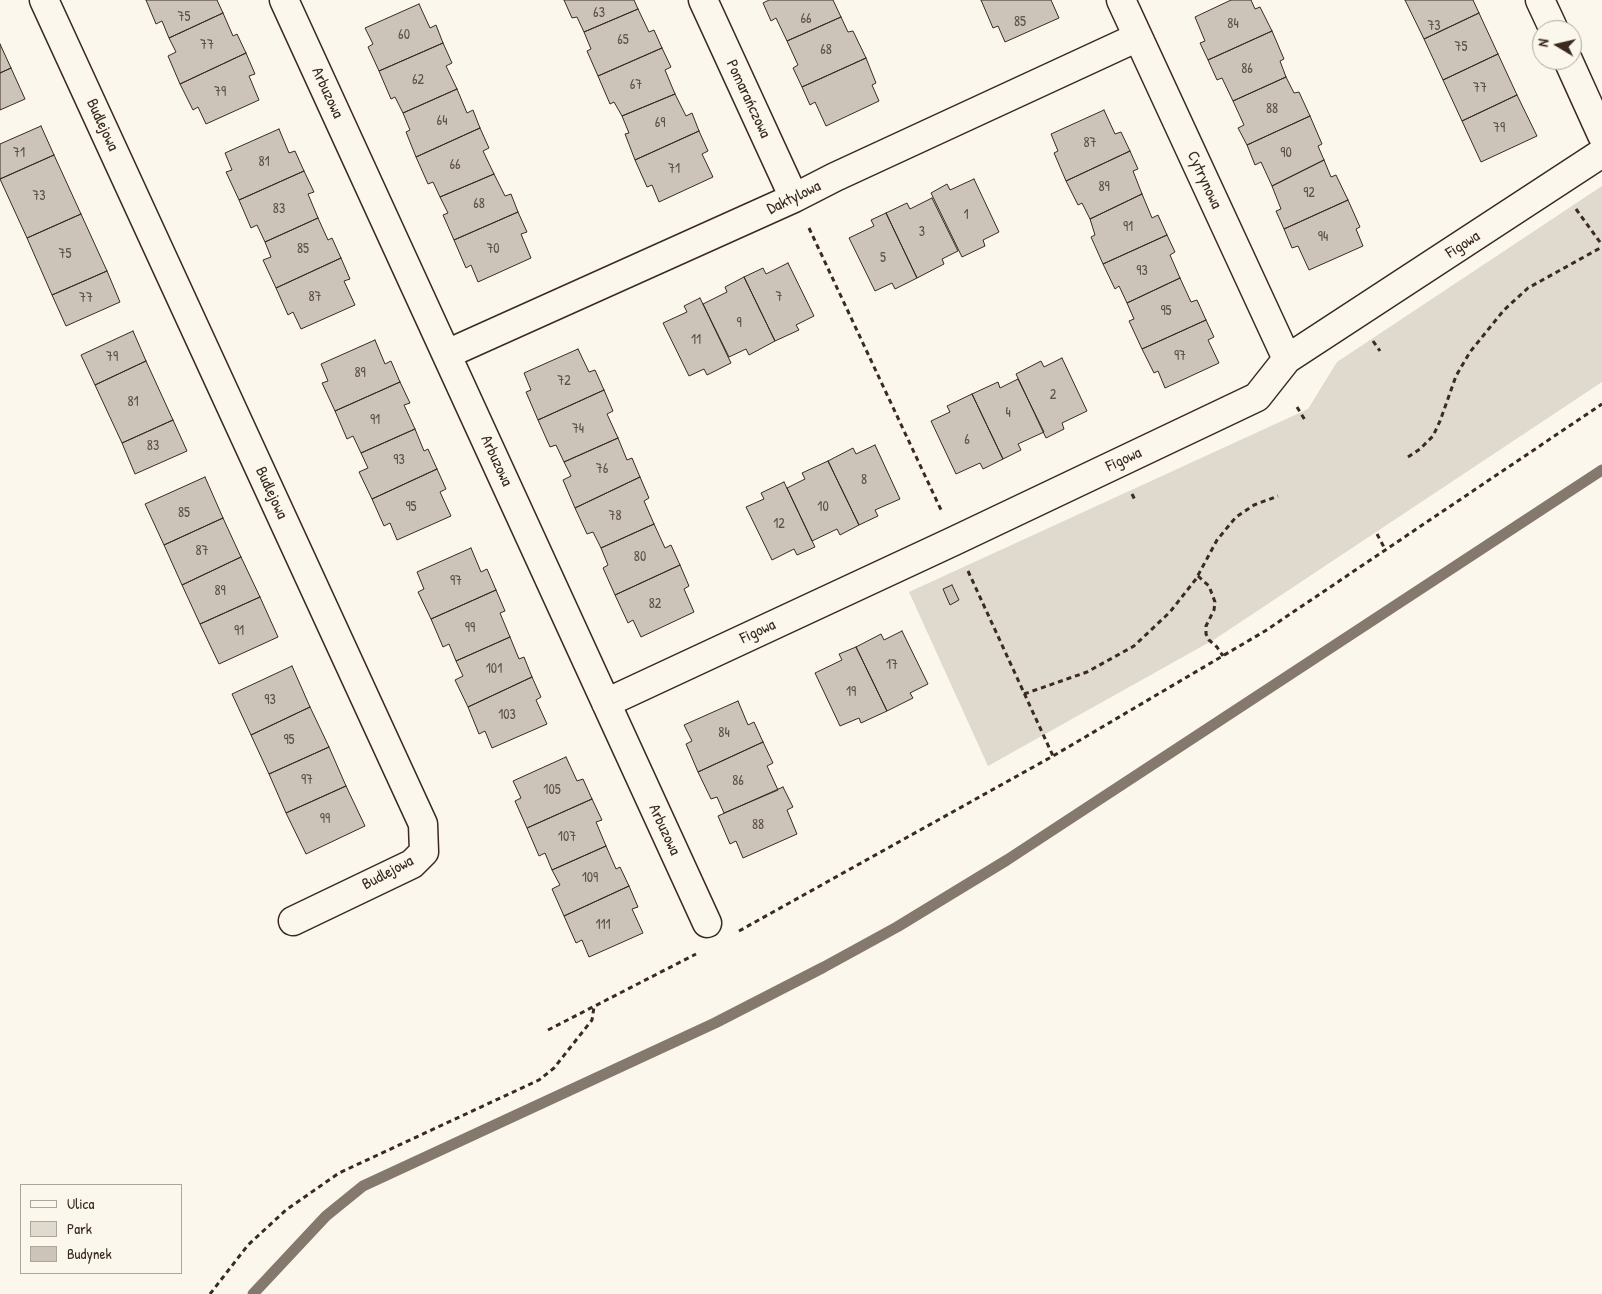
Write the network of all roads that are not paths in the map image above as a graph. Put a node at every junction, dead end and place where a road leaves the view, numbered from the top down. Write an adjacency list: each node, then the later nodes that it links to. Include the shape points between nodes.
1 (44, 0): 15 (street, Budlejowa, via 423,824 424,852 412,864)
2 (284, 0): 12 (street, Arbuzowa)
3 (702, 0): 11 (street, Pomarańczowa)
4 (1121, 0): 7 (street, Cytrynowa)
5 (1540, 0): 6 (street)
6 (1549, 20)
7 (1138, 37): 11 (street, Daktylowa); 13 (street, Cytrynowa)
8 (1573, 70): 9 (street)
9 (1602, 135)
10 (1602, 153): 13 (street, Figowa)
11 (794, 198): 12 (street, Daktylowa)
12 (447, 354): 14 (street, Arbuzowa)
13 (1287, 360): 14 (street, Figowa, via 1257,397)
14 (606, 703): 16 (street, Arbuzowa)
15 (293, 921)
16 (707, 923)

